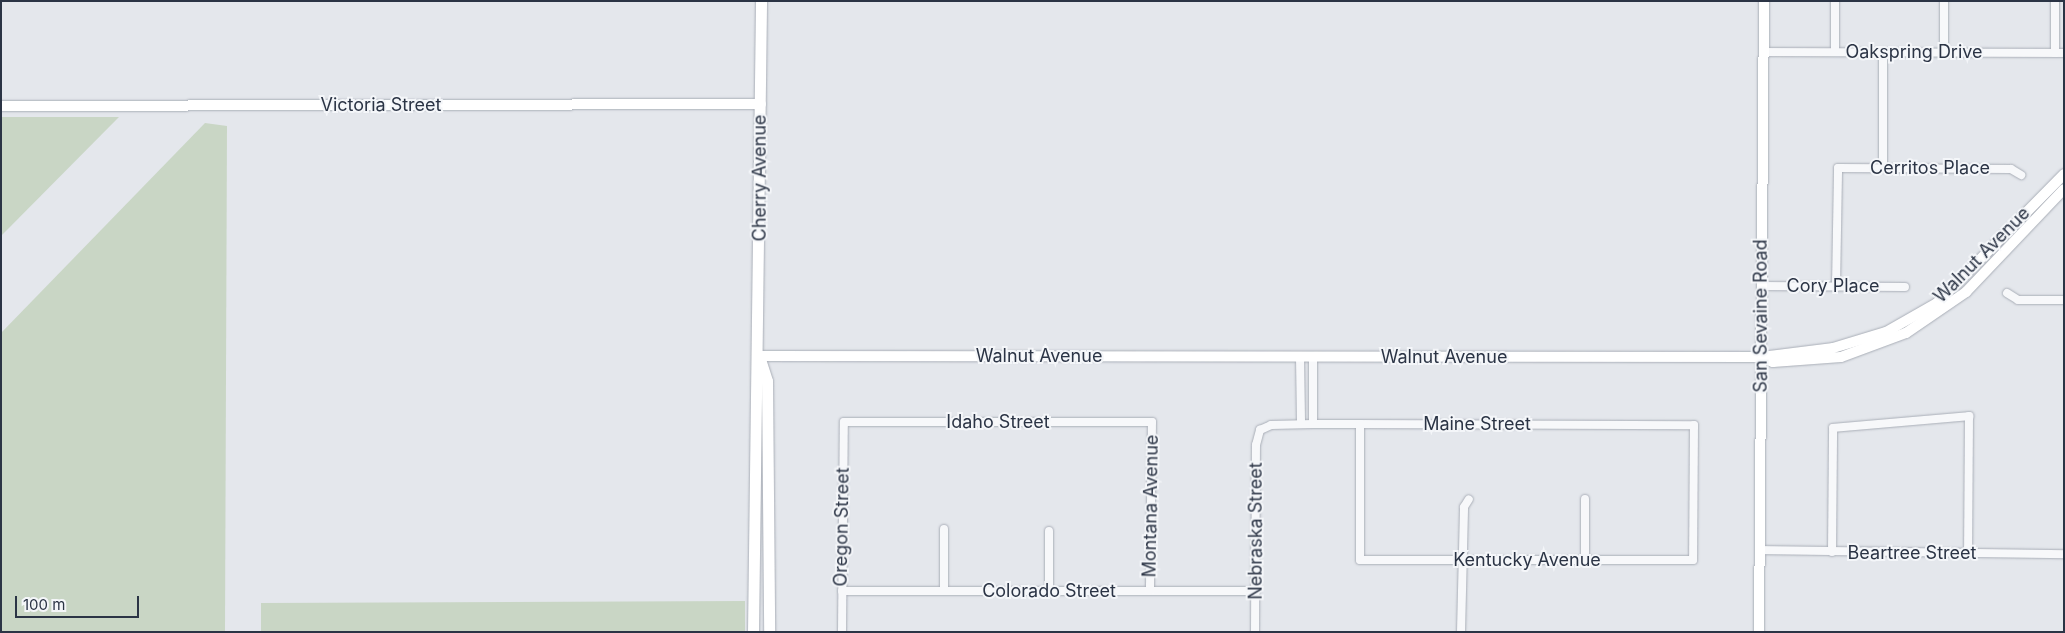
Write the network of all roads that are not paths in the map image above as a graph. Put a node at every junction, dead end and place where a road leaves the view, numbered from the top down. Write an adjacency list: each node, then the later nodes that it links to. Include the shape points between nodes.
1 (761, 1): 12 (main road, Cherry Avenue)
2 (1764, 1): 6 (street, San Sevaine Road)
3 (1835, 1): 7 (street)
4 (1944, 1): 9 (street)
5 (2055, 1): 10 (street)
6 (1764, 52): 7 (street, Oakspring Drive); 18 (street, San Sevaine Road)
7 (1834, 52): 8 (street, Oakspring Drive)
8 (1883, 52): 9 (street, Oakspring Drive); 14 (street)
9 (1944, 52): 10 (street, Oakspring Drive)
10 (2054, 53): 11 (street, Oakspring Drive)
11 (2064, 53)
12 (761, 104): 13 (street, Victoria Street); 23 (main road, Cherry Avenue)
13 (1, 106)
14 (1883, 168): 16 (street, Cerritos Place, via 2011,169); 19 (street, Cerritos Place, via 1838,168)
15 (2064, 174): 26 (street, Walnut Avenue, via 1960,283 1906,322 1841,346)
16 (2020, 175)
17 (2064, 189): 26 (street, via 1966,292 1906,333 1841,356 1773,362)
18 (1761, 286): 19 (street, Cory Place); 26 (street, San Sevaine Road)
19 (1836, 287): 20 (street, Cory Place)
20 (1905, 287)
21 (2007, 293): 22 (street, via 2018,300)
22 (2064, 300)
23 (759, 356): 24 (street, Walnut Avenue); 49 (main road, Cherry Avenue); 50 (main road, Cherry Avenue, via 767,380)
24 (1300, 357): 25 (street, Walnut Avenue); 29 (street)
25 (1313, 357): 26 (street, Walnut Avenue); 30 (street)
26 (1761, 357): 37 (street, San Sevaine Road)
27 (844, 422): 28 (street, Idaho Street); 45 (street, Oregon Street)
28 (1152, 422): 47 (street, Montana Avenue)
29 (1300, 424): 30 (street, Maine Street); 32 (street, Maine Street)
30 (1313, 424): 31 (street, Maine Street)
31 (1360, 424): 41 (street, Kentucky Avenue, via 1360,560); 43 (street, Maine Street, via 1694,425)
32 (1260, 430): 48 (street, Nebraska Street, via 1256,445)
33 (1469, 499): 41 (street, via 1464,507)
34 (1585, 499): 42 (street)
35 (944, 529): 44 (street)
36 (1050, 531): 46 (street)
37 (1760, 550): 38 (street, Beartree Street); 54 (street, San Sevaine Road)
38 (1832, 552): 39 (street, Beartree Street); 39 (street, via 1833,428 1969,416)
39 (1968, 553): 40 (street, Beartree Street)
40 (2064, 554)
41 (1462, 560): 42 (street, Kentucky Avenue); 53 (street)
42 (1584, 560): 43 (street, Kentucky Avenue)
43 (1693, 560)
44 (944, 590): 45 (street, Colorado Street); 46 (street, Colorado Street)
45 (842, 591): 51 (street, Oregon Street)
46 (1049, 591): 47 (street, Colorado Street)
47 (1150, 591): 48 (street, Colorado Street)
48 (1256, 591): 52 (street, Nebraska Street)
49 (753, 632)
50 (769, 632)
51 (842, 632)
52 (1255, 632)
53 (1461, 632)
54 (1759, 632)

